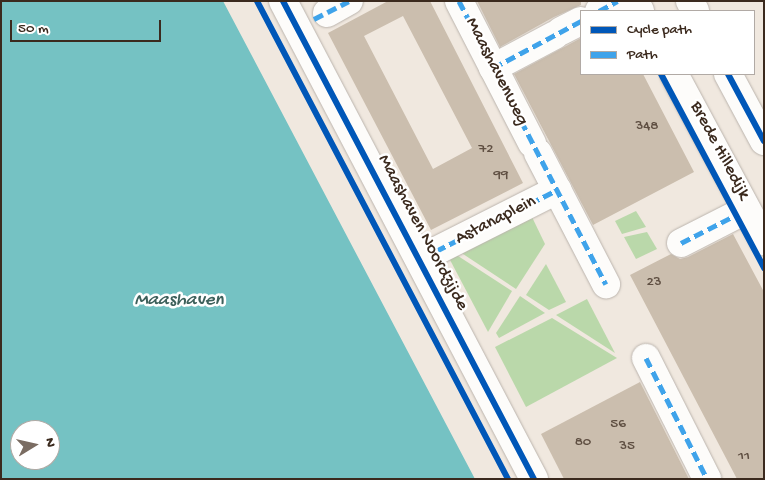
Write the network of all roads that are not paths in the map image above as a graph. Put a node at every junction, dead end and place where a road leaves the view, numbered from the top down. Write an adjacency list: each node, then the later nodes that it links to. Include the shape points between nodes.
1 (283, 1): 17 (street, Maashaven Noordzijde)
2 (459, 1): 6 (street, Maashavenweg)
3 (618, 1): 4 (street)
4 (601, 10)
5 (566, 29): 6 (street)
6 (493, 68): 10 (street, Maashavenweg)
7 (675, 75): 12 (street, Brede Hilledijk)
8 (729, 75): 9 (street)
9 (764, 141)
10 (557, 190): 14 (street, Astanaplein); 15 (street, Maashavenweg)
11 (732, 217): 13 (street)
12 (764, 241)
13 (681, 243)
14 (436, 252)
15 (606, 284)
16 (646, 358): 18 (street)
17 (534, 479)
18 (707, 479)

